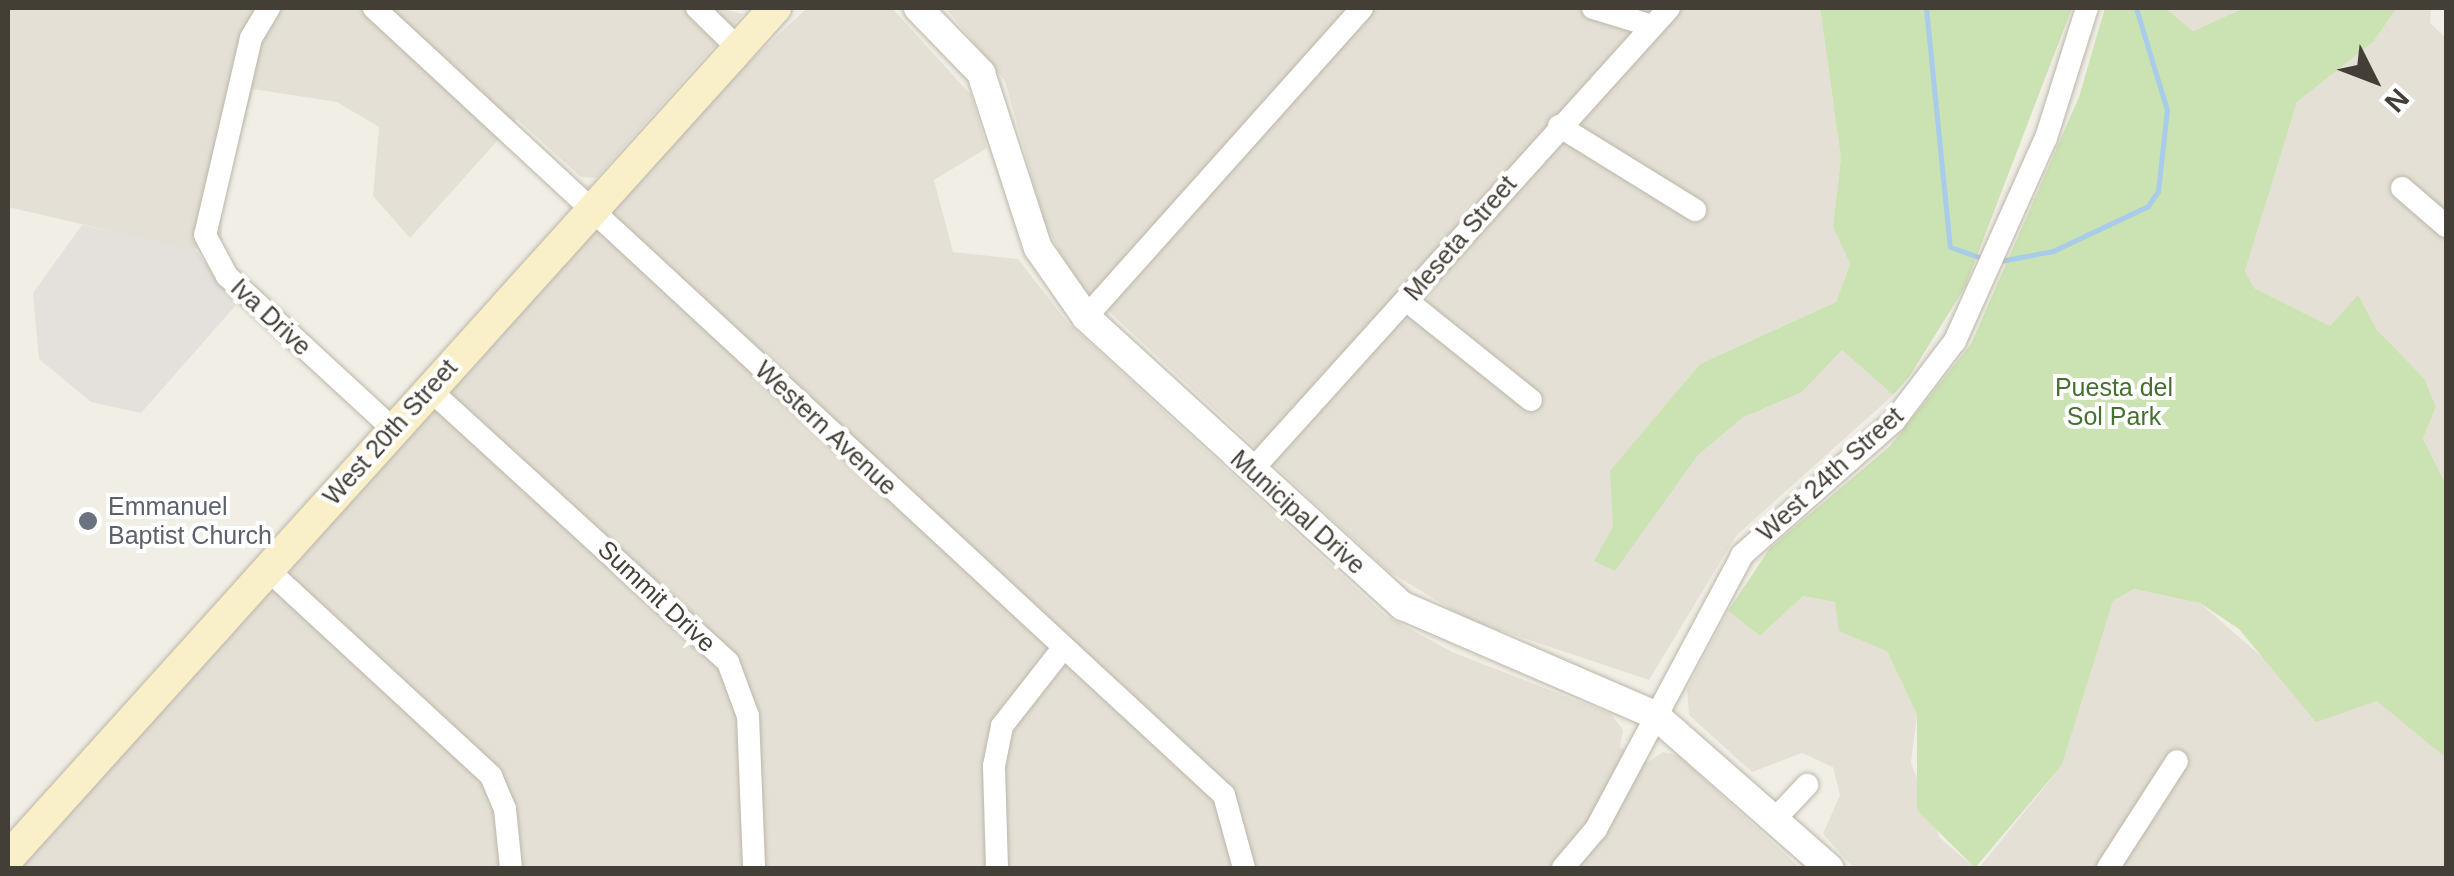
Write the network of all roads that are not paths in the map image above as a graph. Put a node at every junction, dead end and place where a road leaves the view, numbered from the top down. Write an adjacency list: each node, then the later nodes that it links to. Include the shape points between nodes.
1 (270, 8): 21 (street, Iva Drive, via 251,38 206,235 227,276)
2 (374, 8): 14 (street, Western Avenue)
3 (697, 8): 11 (street)
4 (775, 8): 11 (main road, West 20th Street)
5 (918, 8): 18 (street, Municipal Drive, via 981,73 1038,248)
6 (1362, 8): 18 (street)
7 (1593, 8): 10 (street)
8 (1669, 8): 10 (street, Meseta Street)
9 (2087, 8): 25 (street, West 24th Street, via 2046,138 1954,342 1894,420 1742,555)
10 (1652, 26): 12 (street, Meseta Street)
11 (750, 29): 14 (main road, West 20th Street)
12 (1559, 126): 15 (street); 17 (street, Meseta Street)
13 (2402, 188): 16 (street)
14 (590, 210): 19 (main road, West 20th Street); 24 (street, Western Avenue)
15 (1695, 210)
16 (2446, 226)
17 (1406, 300): 20 (street); 22 (street, Meseta Street)
18 (1086, 317): 22 (street, Municipal Drive)
19 (429, 388): 21 (main road, West 20th Street); 31 (street, Summit Drive, via 728,662 748,716)
20 (1531, 400)
21 (393, 429): 23 (main road, West 20th Street)
22 (1252, 470): 25 (street, Municipal Drive, via 1426,620)
23 (267, 569): 29 (main road, West 20th Street); 30 (street, via 491,776 505,808)
24 (1064, 647): 32 (street, via 1011,708 996,746); 33 (street, Western Avenue, via 1224,795)
25 (1655, 716): 28 (street, Municipal Drive); 34 (street, West 24th Street, via 1596,829)
26 (2177, 761): 36 (street)
27 (1807, 784): 28 (street)
28 (1775, 820): 35 (street, Municipal Drive)
29 (8, 858)
30 (511, 868)
31 (754, 868)
32 (997, 868)
33 (1244, 868)
34 (1562, 868)
35 (1829, 868)
36 (2108, 868)

